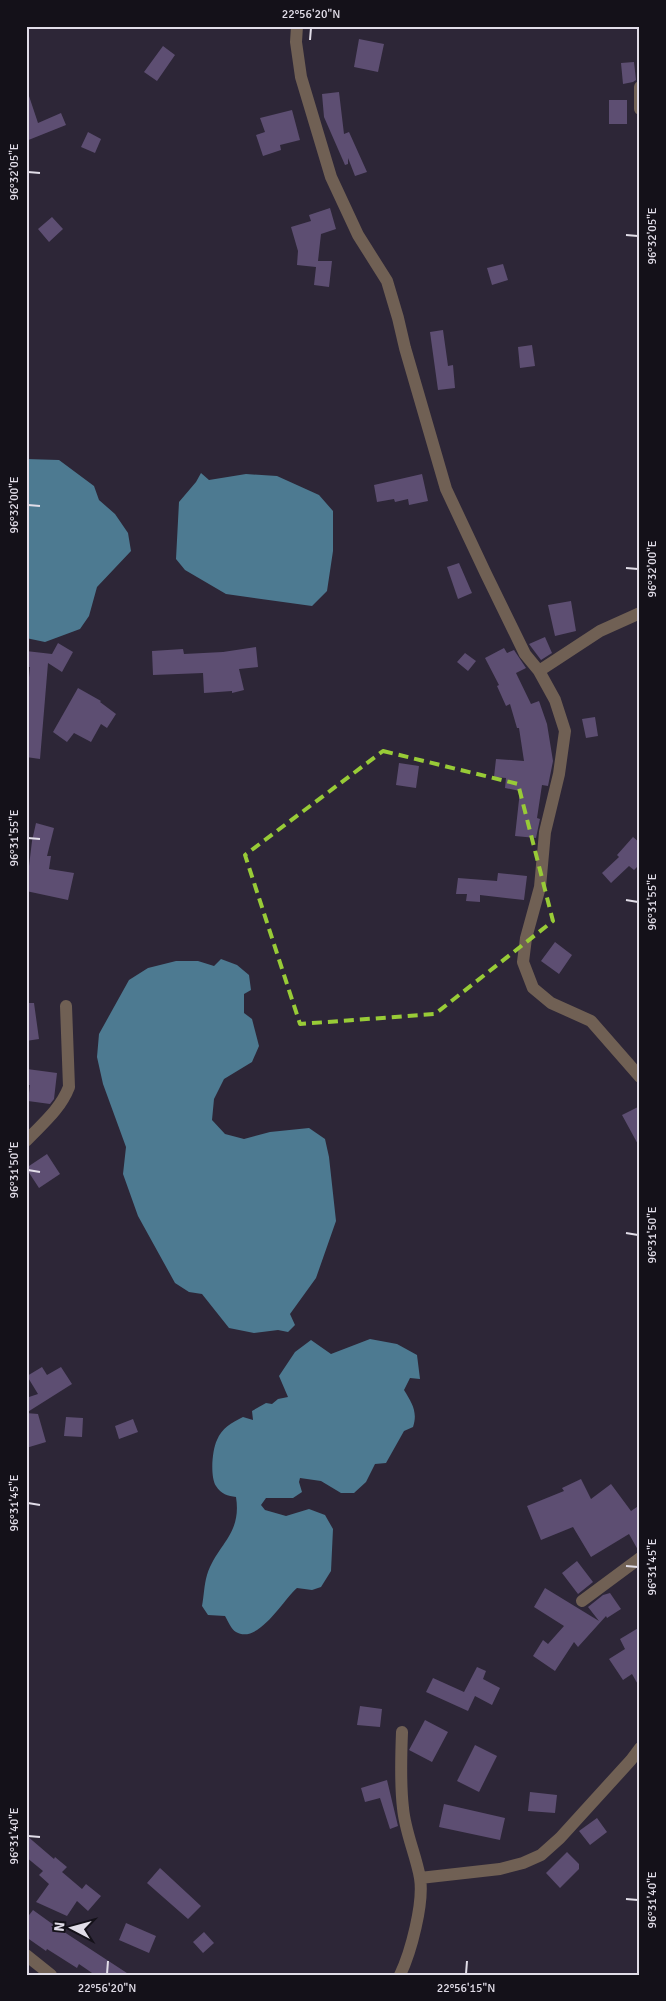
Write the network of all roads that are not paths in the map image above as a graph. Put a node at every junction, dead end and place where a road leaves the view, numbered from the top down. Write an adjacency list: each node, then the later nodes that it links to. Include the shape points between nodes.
1 (297, 26): 5 (street, via 301,77 331,177 358,235 387,281 446,489 525,654)
2 (640, 87): 3 (street)
3 (640, 109)
4 (640, 613): 5 (street, via 600,631)
5 (538, 671): 7 (street, via 555,700 565,730 559,774 545,832 540,887 523,962 533,988 552,1003 592,1021)
6 (66, 1006): 8 (street, via 69,1087 56,1111)
7 (640, 1076)
8 (26, 1142)
9 (640, 1558): 10 (street)
10 (582, 1601)
11 (402, 1732): 13 (street, via 403,1809)
12 (640, 1748): 13 (street, via 541,1855 500,1869)
13 (420, 1878): 16 (street, via 417,1920)
14 (26, 1955): 15 (street)
15 (51, 1975)
16 (400, 1975)

